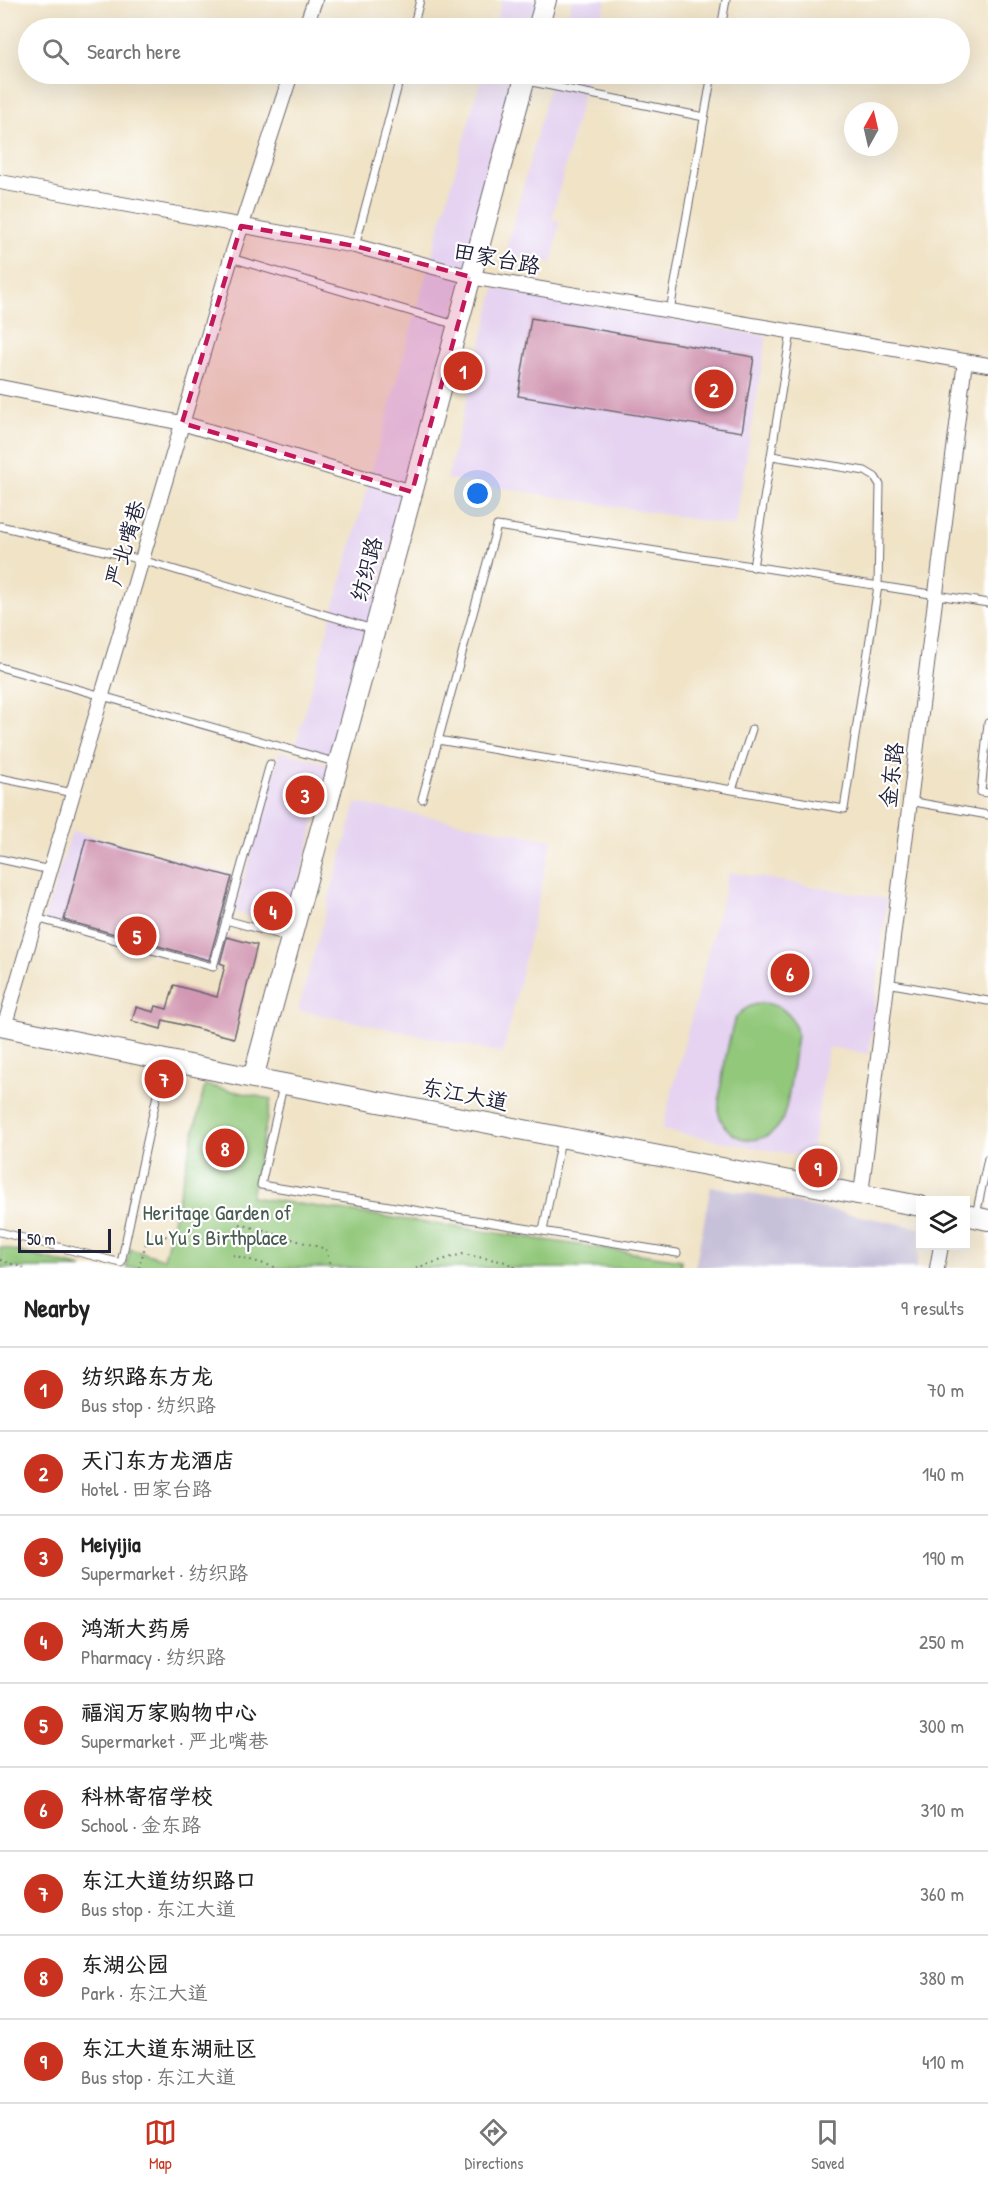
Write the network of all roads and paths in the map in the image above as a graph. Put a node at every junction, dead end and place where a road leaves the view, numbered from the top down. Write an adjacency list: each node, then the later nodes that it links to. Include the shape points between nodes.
1 (315, 0): 5 (street)
2 (420, 0): 6 (lane)
3 (546, 0): 7 (street)
4 (726, 0): 8 (lane)
5 (309, 18)
6 (416, 18)
7 (541, 18)
8 (723, 18)
9 (288, 84): 16 (street, 严北嘴巷)
10 (398, 84): 17 (lane)
11 (523, 84): 19 (street, 纺织路)
12 (556, 84): 14 (lane)
13 (710, 84): 14 (lane)
14 (704, 117): 20 (lane)
15 (0, 182): 16 (street, 田家台路)
16 (241, 226): 17 (street, 田家台路); 18 (street, 严北嘴巷)
17 (355, 246): 19 (street, 田家台路)
18 (231, 258): 21 (lane); 26 (street, 严北嘴巷)
19 (471, 277): 20 (street, 田家台路); 21 (street, 纺织路)
20 (670, 311): 22 (street, 田家台路)
21 (458, 325): 28 (street, 纺织路)
22 (791, 332): 23 (street, 田家台路); 27 (lane)
23 (965, 361): 24 (street, 田家台路); 33 (street, 金东路)
24 (988, 365)
25 (0, 387): 26 (street)
26 (182, 423): 28 (street); 30 (street, 严北嘴巷)
27 (772, 456): 31 (lane); 32 (lane, via 865,471 875,477 880,485)
28 (412, 492): 35 (street, 纺织路)
29 (0, 526): 30 (lane)
30 (142, 560): 35 (lane); 37 (street, 严北嘴巷)
31 (753, 567): 32 (lane); 41 (lane, via 497,526)
32 (878, 586): 33 (lane); 45 (lane, via 844,809)
33 (935, 595): 34 (lane); 49 (street, 金东路)
34 (988, 603)
35 (374, 629): 43 (street, 纺织路)
36 (0, 667): 37 (lane)
37 (101, 696): 43 (lane); 46 (street, 严北嘴巷)
38 (988, 723): 40 (lane)
39 (752, 729): 45 (lane)
40 (987, 738): 47 (lane, via 981,792)
41 (438, 740): 45 (lane); 48 (lane)
42 (270, 764): 54 (lane)
43 (338, 764): 55 (street, 纺织路)
44 (0, 778): 46 (lane)
45 (732, 790)
46 (73, 793): 52 (street, 严北嘴巷)
47 (988, 793)
48 (422, 799)
49 (909, 801): 50 (lane); 56 (street, 金东路)
50 (988, 815)
51 (0, 859): 52 (lane)
52 (50, 870): 53 (street, 严北嘴巷)
53 (36, 918): 54 (lane, via 213,967); 58 (street, 严北嘴巷)
54 (226, 920): 55 (lane)
55 (291, 938): 60 (street, 纺织路)
56 (887, 983): 57 (lane); 64 (street, 金东路)
57 (988, 1001)
58 (2, 1026): 59 (street, 东江大道)
59 (165, 1060): 60 (street, 东江大道); 69 (lane, via 121,1263)
60 (253, 1078): 61 (street, 东江大道)
61 (283, 1083): 62 (street, 东江大道); 68 (lane, via 261,1185)
62 (561, 1137): 64 (street, 东江大道); 68 (lane)
63 (988, 1158): 66 (lane)
64 (861, 1194): 65 (street, 东江大道)
65 (916, 1205)
66 (976, 1217)
67 (240, 1224): 80 (path, via 326,1249)
68 (543, 1231): 72 (lane)
69 (0, 1232)
70 (172, 1238): 77 (path, via 149,1232)
71 (940, 1250): 83 (street)
72 (677, 1253)
73 (233, 1255): 75 (path)
74 (0, 1260): 76 (path)
75 (255, 1261): 78 (path); 79 (path)
76 (24, 1268)
77 (139, 1268)
78 (253, 1268)
79 (278, 1268)
80 (332, 1268)
81 (416, 1268): 82 (path, via 462,1254 506,1262)
82 (516, 1268)
83 (937, 1268)

